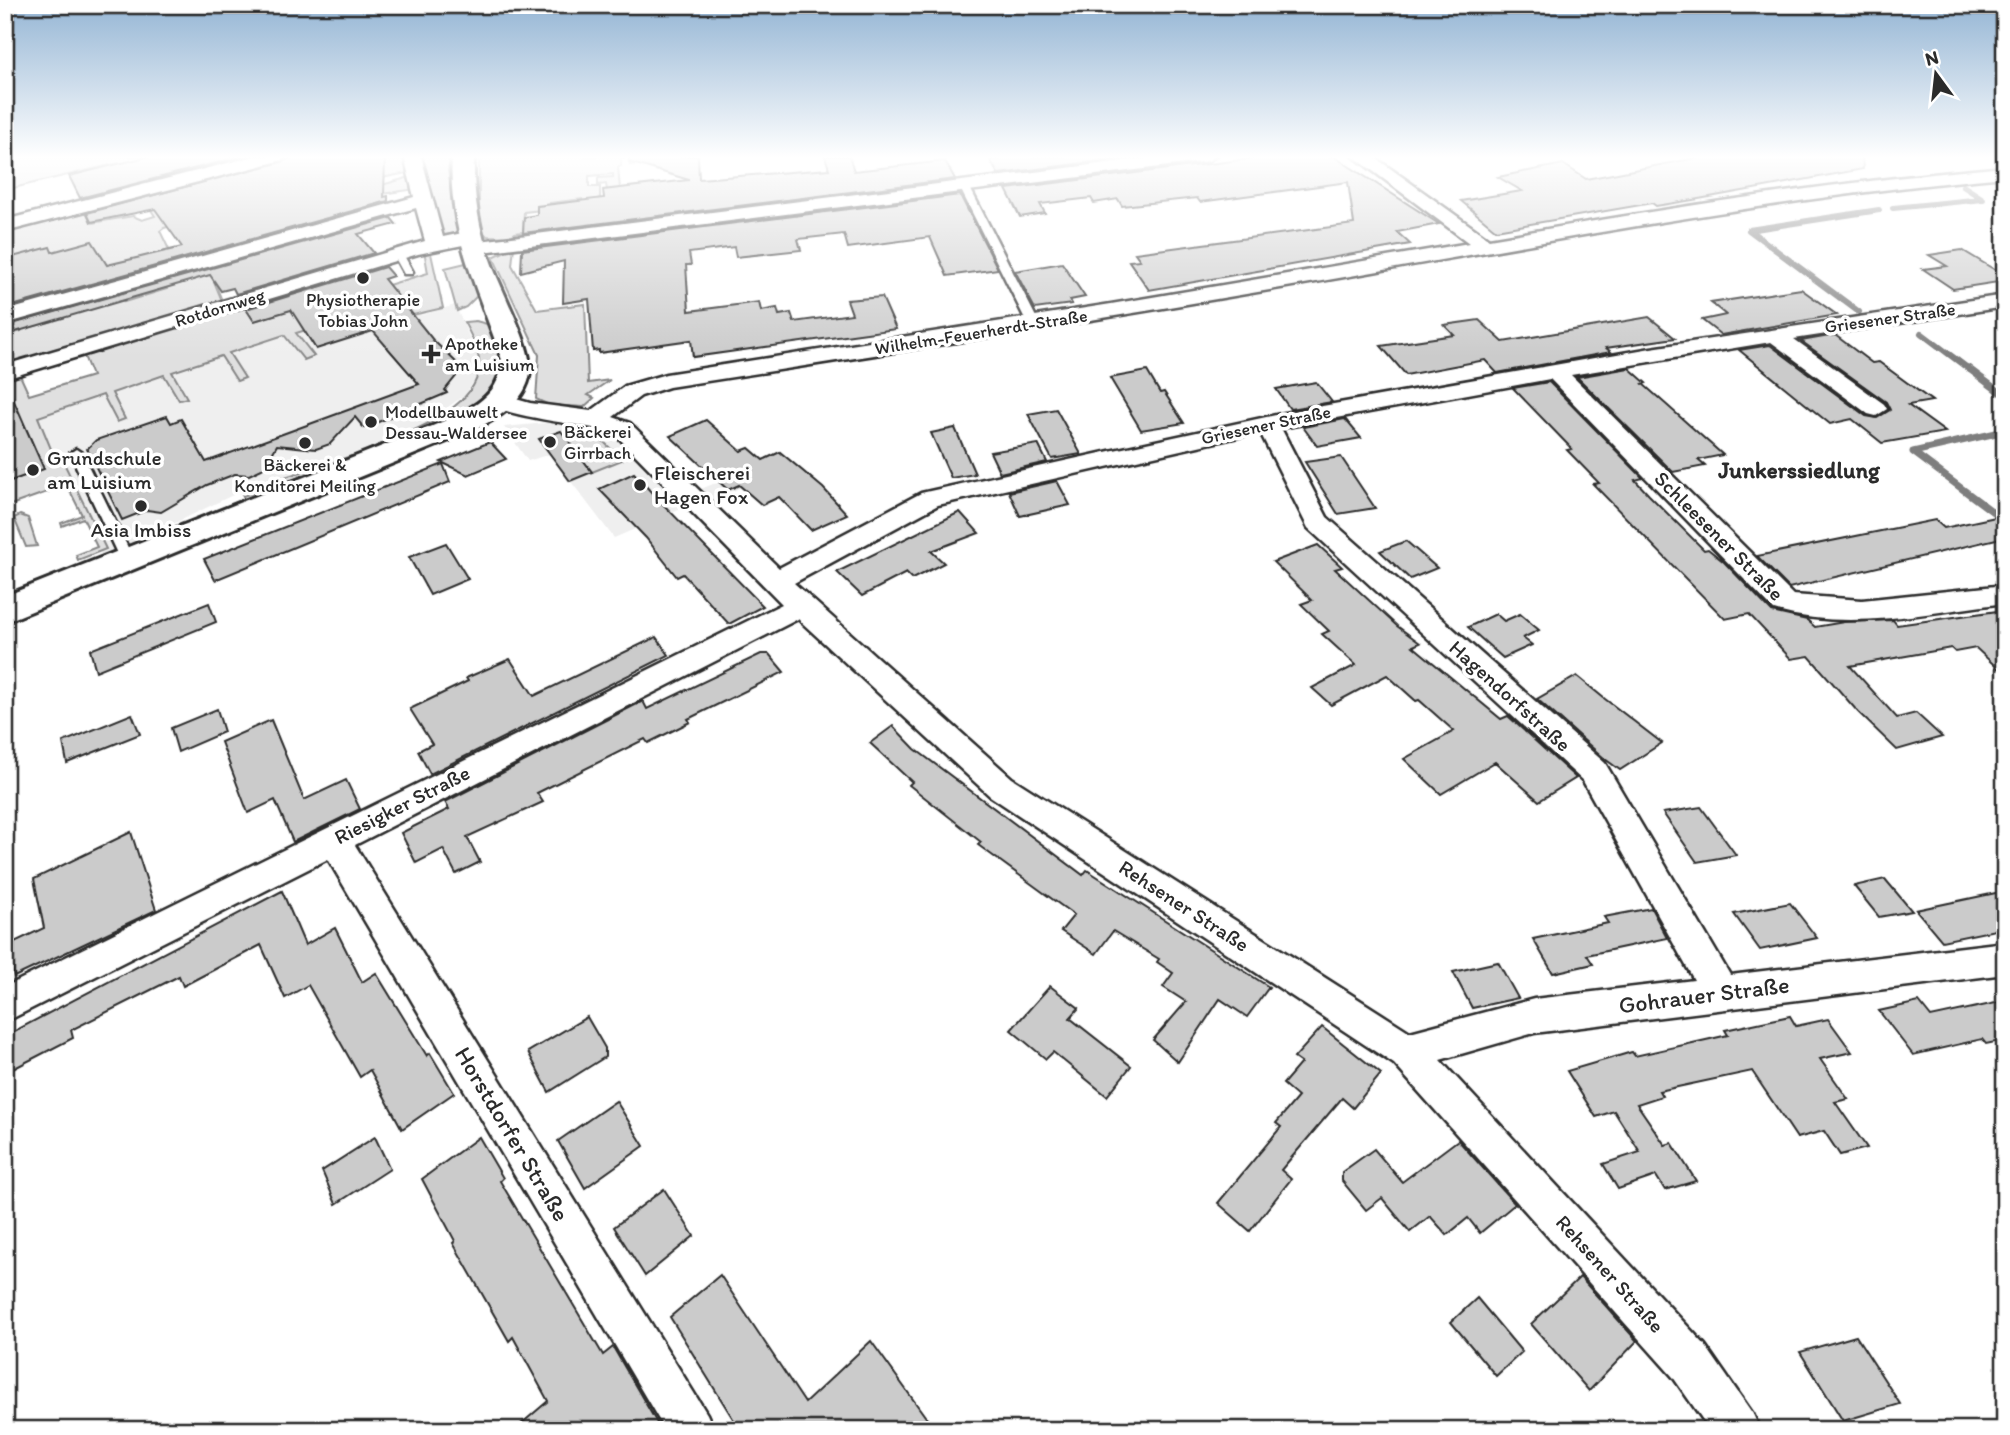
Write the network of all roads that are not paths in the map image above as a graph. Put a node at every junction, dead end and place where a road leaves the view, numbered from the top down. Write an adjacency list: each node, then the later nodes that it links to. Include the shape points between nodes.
1 (342, 223): 12 (street)
2 (430, 223): 9 (street)
3 (469, 223): 8 (main road)
4 (640, 223): 8 (street, Rotdornweg)
5 (983, 223): 13 (lane)
6 (1454, 223): 10 (street)
7 (1624, 223): 10 (street, Wilhelm-Feuerherdt-Straße)
8 (473, 242): 9 (street, Rotdornweg); 17 (main road, via 517,368 512,386)
9 (435, 244): 16 (street, Rotdornweg, via 403,263)
10 (1486, 246): 13 (street, Wilhelm-Feuerherdt-Straße)
11 (2005, 301): 14 (street, Griesener Straße)
12 (5, 318)
13 (1034, 325): 19 (street, Wilhelm-Feuerherdt-Straße, via 666,381 633,391)
14 (1775, 335): 15 (street, Griesener Straße); 18 (street, Griesener Straße)
15 (1555, 371): 20 (street, Griesener Straße); 24 (street, Schleesener Straße, via 1784,603 1805,611 1840,611)
16 (5, 372)
17 (498, 401): 19 (street, via 528,411); 22 (main road, via 441,433)
18 (1876, 409)
19 (596, 419): 23 (street, Rehsener Straße, via 622,428)
20 (1267, 424): 23 (street, Griesener Straße, via 930,499); 29 (street, Hagendorfstraße, via 1317,522 1594,772)
21 (76, 453): 22 (lane)
22 (128, 562): 26 (main road)
23 (777, 581): 25 (street, Rehsener Straße)
24 (2005, 594)
25 (801, 606): 27 (street, Riesigker Straße); 31 (street, Rehsener Straße, via 1001,787)
26 (5, 610)
27 (334, 839): 30 (street, Riesigker Straße); 32 (street, Horstdorfer Straße)
28 (2005, 958): 29 (street, Gohrauer Straße)
29 (1721, 993): 31 (street, Gohrauer Straße, via 1534,1016)
30 (5, 1006)
31 (1407, 1051): 33 (street, Rehsener Straße, via 1689,1361)
32 (691, 1430)
33 (1737, 1430)

